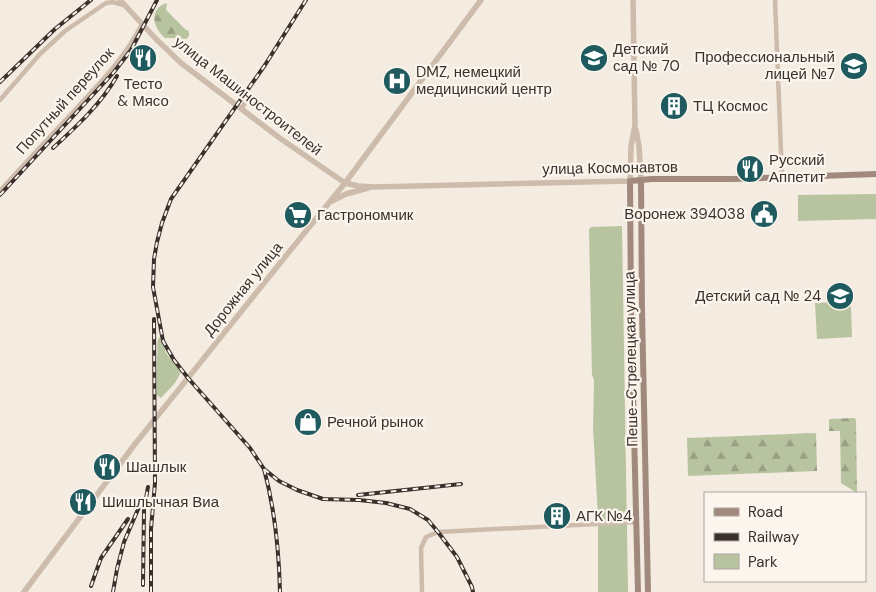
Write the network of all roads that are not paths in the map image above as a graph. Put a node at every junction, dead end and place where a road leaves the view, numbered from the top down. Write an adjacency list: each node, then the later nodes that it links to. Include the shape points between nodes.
1 (481, 0): 14 (street, Дорожная улица)
2 (634, 0): 9 (street, Пеше-Стрелецкая улица)
3 (775, 0): 11 (street)
4 (122, 3): 5 (street, улица Машиностроителей); 7 (street, via 106,3 65,31)
5 (142, 24): 8 (street, улица Машиностроителей, via 181,63); 16 (street, Попутный переулок, via 105,78)
6 (251, 94): 8 (street)
7 (0, 100)
8 (241, 109): 14 (street, улица Машиностроителей)
9 (635, 125): 12 (street, Пеше-Стрелецкая улица); 13 (street, Пеше-Стрелецкая улица)
10 (876, 174): 11 (main road, улица Космонавтов)
11 (782, 178): 12 (main road, улица Космонавтов)
12 (641, 180): 13 (main road, улица Космонавтов); 22 (main road, Пеше-Стрелецкая улица)
13 (630, 181): 15 (street, улица Космонавтов); 18 (main road, Пеше-Стрелецкая улица)
14 (345, 183): 15 (street, улица Космонавтов); 17 (street, Дорожная улица)
15 (373, 187): 17 (street, via 346,194)
16 (0, 191)
17 (328, 204): 19 (street, Дорожная улица, via 135,444)
18 (636, 522): 20 (street, via 438,532 426,537 421,548); 21 (main road, Пеше-Стрелецкая улица)
19 (24, 592)
20 (422, 592)
21 (638, 592)
22 (648, 592)

